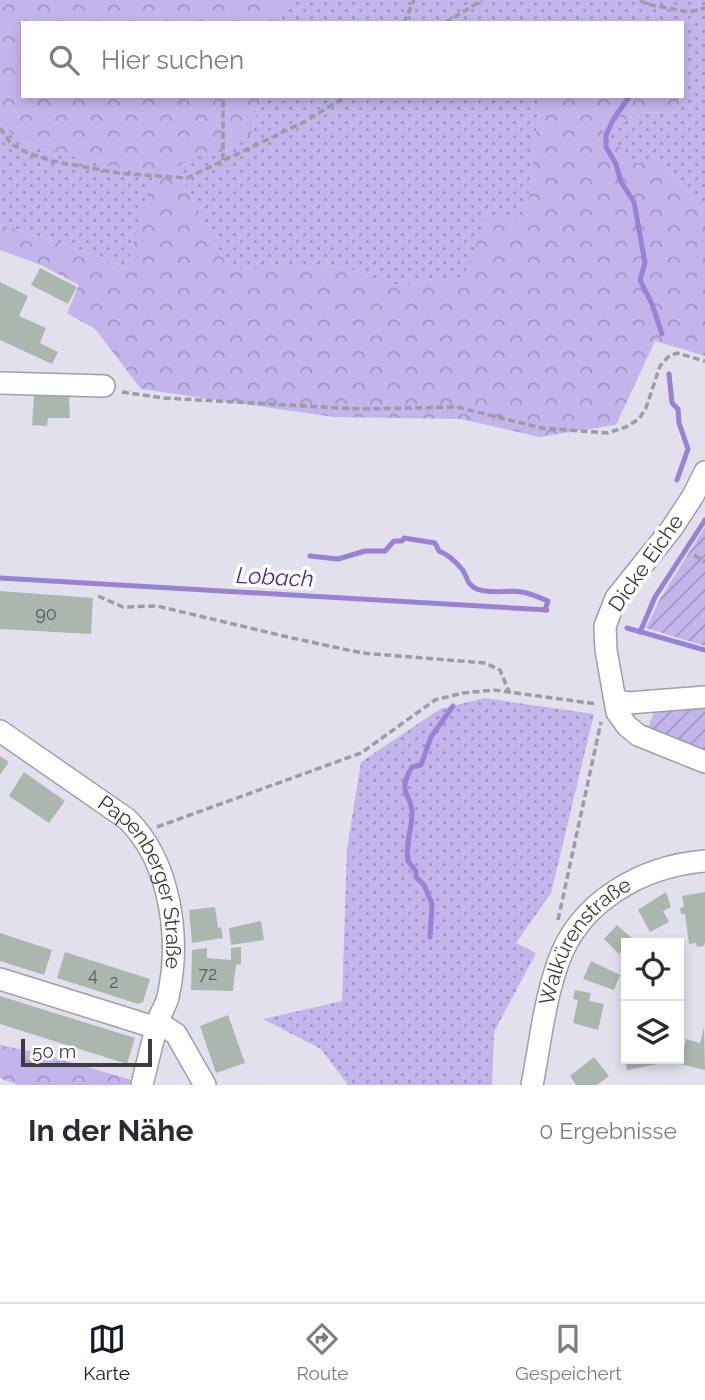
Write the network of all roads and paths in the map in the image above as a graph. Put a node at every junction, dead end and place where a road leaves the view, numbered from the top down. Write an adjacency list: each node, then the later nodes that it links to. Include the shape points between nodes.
1 (414, 0): 5 (path)
2 (482, 0): 6 (path)
3 (640, 0): 4 (path, via 690,12)
4 (705, 8)
5 (405, 21)
6 (447, 21)
7 (344, 98): 10 (path)
8 (223, 100): 10 (path)
9 (0, 128): 10 (path, via 11,144 28,153 106,171 187,178)
10 (223, 160)
11 (705, 361): 13 (path, via 677,353 668,357 639,419 607,433 542,428 457,407 314,407 153,397)
12 (0, 383): 13 (street)
13 (104, 386)
14 (705, 472): 20 (street, Dicke Eiche, via 693,496 609,613 606,650)
15 (694, 555): 16 (path)
16 (705, 562)
17 (98, 596): 18 (path, via 123,607 158,606 362,653 485,663 500,670)
18 (509, 692): 20 (path, via 602,705); 23 (path, via 463,693 435,700 361,753)
19 (705, 697): 20 (street)
20 (615, 700): 22 (street, via 626,726 638,735); 25 (path, via 604,711)
21 (0, 732): 23 (street, Papenberger Straße, via 128,819)
22 (705, 762)
23 (142, 834): 27 (street, Papenberger Straße, via 160,872 172,921 168,998)
24 (705, 862): 30 (street, Walkürenstraße, via 654,870 629,882 576,929 556,967)
25 (556, 927)
26 (0, 979): 27 (street)
27 (157, 1025): 28 (street, Papenberger Straße); 29 (street, via 176,1034)
28 (142, 1085)
29 (205, 1085)
30 (532, 1085)

